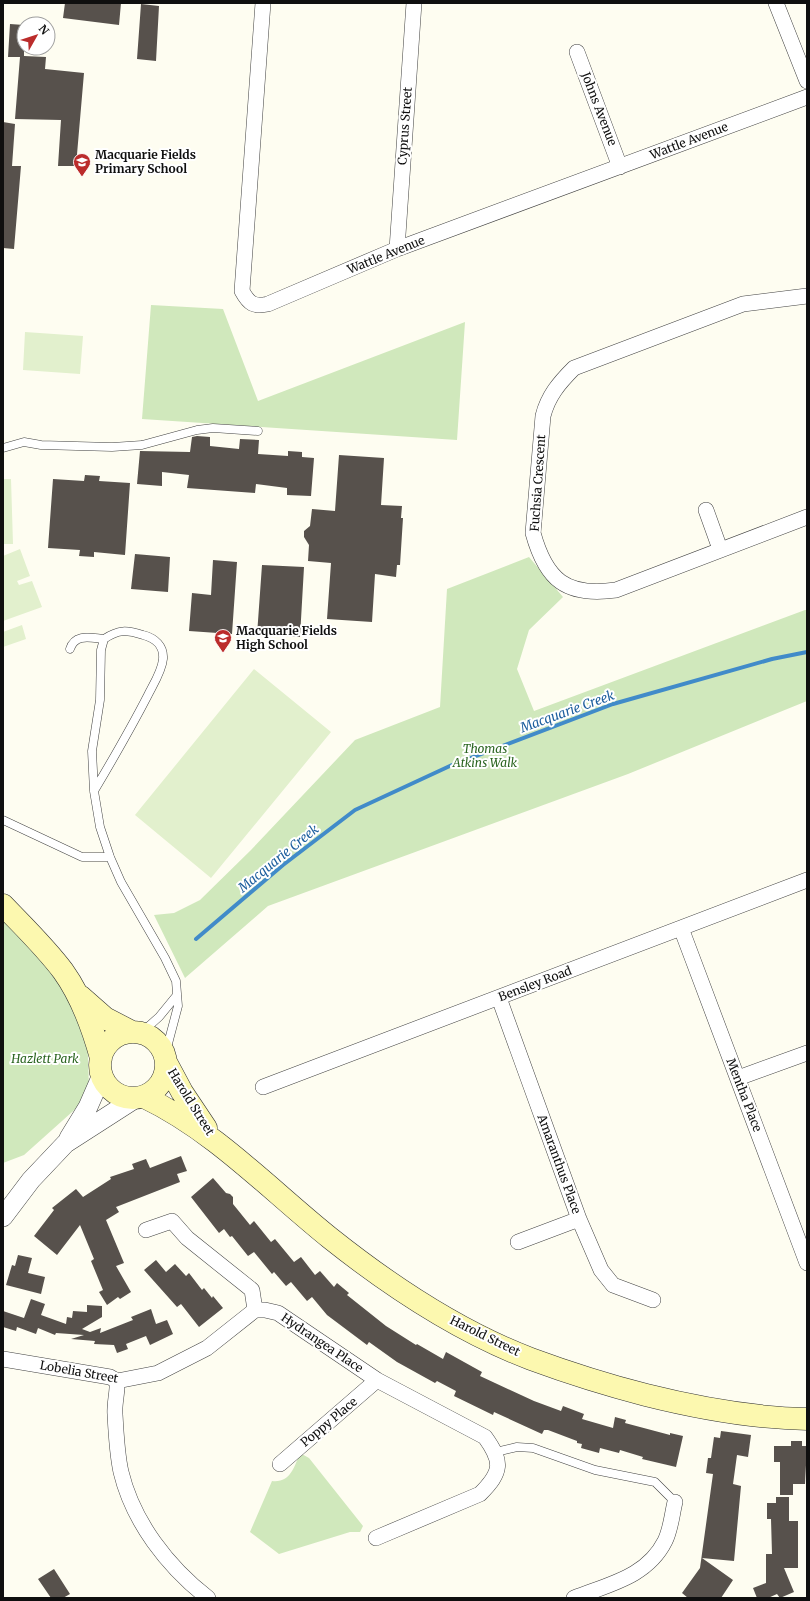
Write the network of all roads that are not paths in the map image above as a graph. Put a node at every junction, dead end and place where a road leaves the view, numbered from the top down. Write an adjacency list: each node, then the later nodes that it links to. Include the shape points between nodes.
1 (263, 3): 8 (street, Wattle Avenue, via 242,291 251,304 268,304)
2 (414, 3): 8 (street, Cyprus Street)
3 (776, 3): 5 (street)
4 (577, 52): 7 (street, Johns Avenue)
5 (807, 81)
6 (807, 97): 7 (street, Wattle Avenue)
7 (620, 167): 8 (street, Wattle Avenue)
8 (397, 250)
9 (807, 296): 14 (street, Fuchsia Crescent, via 743,304 574,368 558,384 546,403 533,533 538,551 559,582 577,590 591,592 616,590)
10 (258, 431): 11 (lane, via 213,428 142,445 41,445 24,442)
11 (3, 448)
12 (706, 510): 14 (street)
13 (807, 517): 14 (street, Fuchsia Crescent)
14 (720, 549)
15 (104, 640): 16 (lane, via 84,636 75,641); 17 (lane, via 101,650 100,700 92,751); 17 (lane, via 112,634 126,630 149,637 156,640 163,658 154,684)
16 (70, 649)
17 (94, 791): 19 (lane, via 100,827)
18 (3, 820): 19 (lane, via 82,857)
19 (110, 858): 24 (lane, via 165,958 176,981)
20 (807, 880): 22 (street, Bensley Road)
21 (3, 905): 23 (main road, via 44,948)
22 (681, 928): 25 (street, Bensley Road); 30 (street, Mentha Place)
23 (73, 989): 26 (main road, via 105,1018); 29 (main road, via 91,1028)
24 (177, 995): 26 (lane, via 159,1017); 28 (lane, via 178,1006)
25 (499, 998): 31 (street, Bensley Road); 36 (street, Amaranthus Place)
26 (136, 1032): 28 (main road, via 156,1041); 29 (main road, via 115,1037 108,1043)
27 (807, 1053): 30 (street)
28 (166, 1060): 32 (main road, via 166,1072 160,1084 152,1093); 33 (main road, Harold Street, via 195,1113)
29 (101, 1066): 32 (main road, via 109,1088 128,1098); 34 (street, via 88,1107)
30 (738, 1078): 39 (street, Mentha Place)
31 (263, 1087)
32 (140, 1097): 33 (main road, Harold Street, via 183,1118); 34 (street)
33 (215, 1140): 45 (main road, Harold Street, via 330,1238 378,1275 434,1311 529,1358 598,1382 672,1401 747,1414)
34 (66, 1143): 35 (street)
35 (6, 1207)
36 (579, 1219): 38 (street); 40 (street, Amaranthus Place, via 601,1270 613,1285)
37 (146, 1230): 41 (street, via 172,1221 187,1238 252,1290)
38 (518, 1242)
39 (807, 1263)
40 (653, 1300)
41 (255, 1310): 43 (street, Hydrangea Place, via 278,1313); 44 (street, Lobelia Street, via 207,1348 158,1373)
42 (3, 1359): 44 (street, Lobelia Street, via 110,1377)
43 (377, 1380): 46 (street, Hydrangea Place, via 485,1436); 47 (street, Poppy Place)
44 (118, 1381): 50 (street, via 115,1412 121,1464 132,1501 161,1552 186,1580)
45 (807, 1418)
46 (496, 1452): 48 (lane, via 518,1447 534,1448 595,1470 655,1482); 49 (street, via 498,1468 492,1482 480,1494)
47 (280, 1464)
48 (675, 1502): 51 (street, via 666,1540 651,1562 635,1575)
49 (376, 1538)
50 (208, 1598)
51 (574, 1598)

